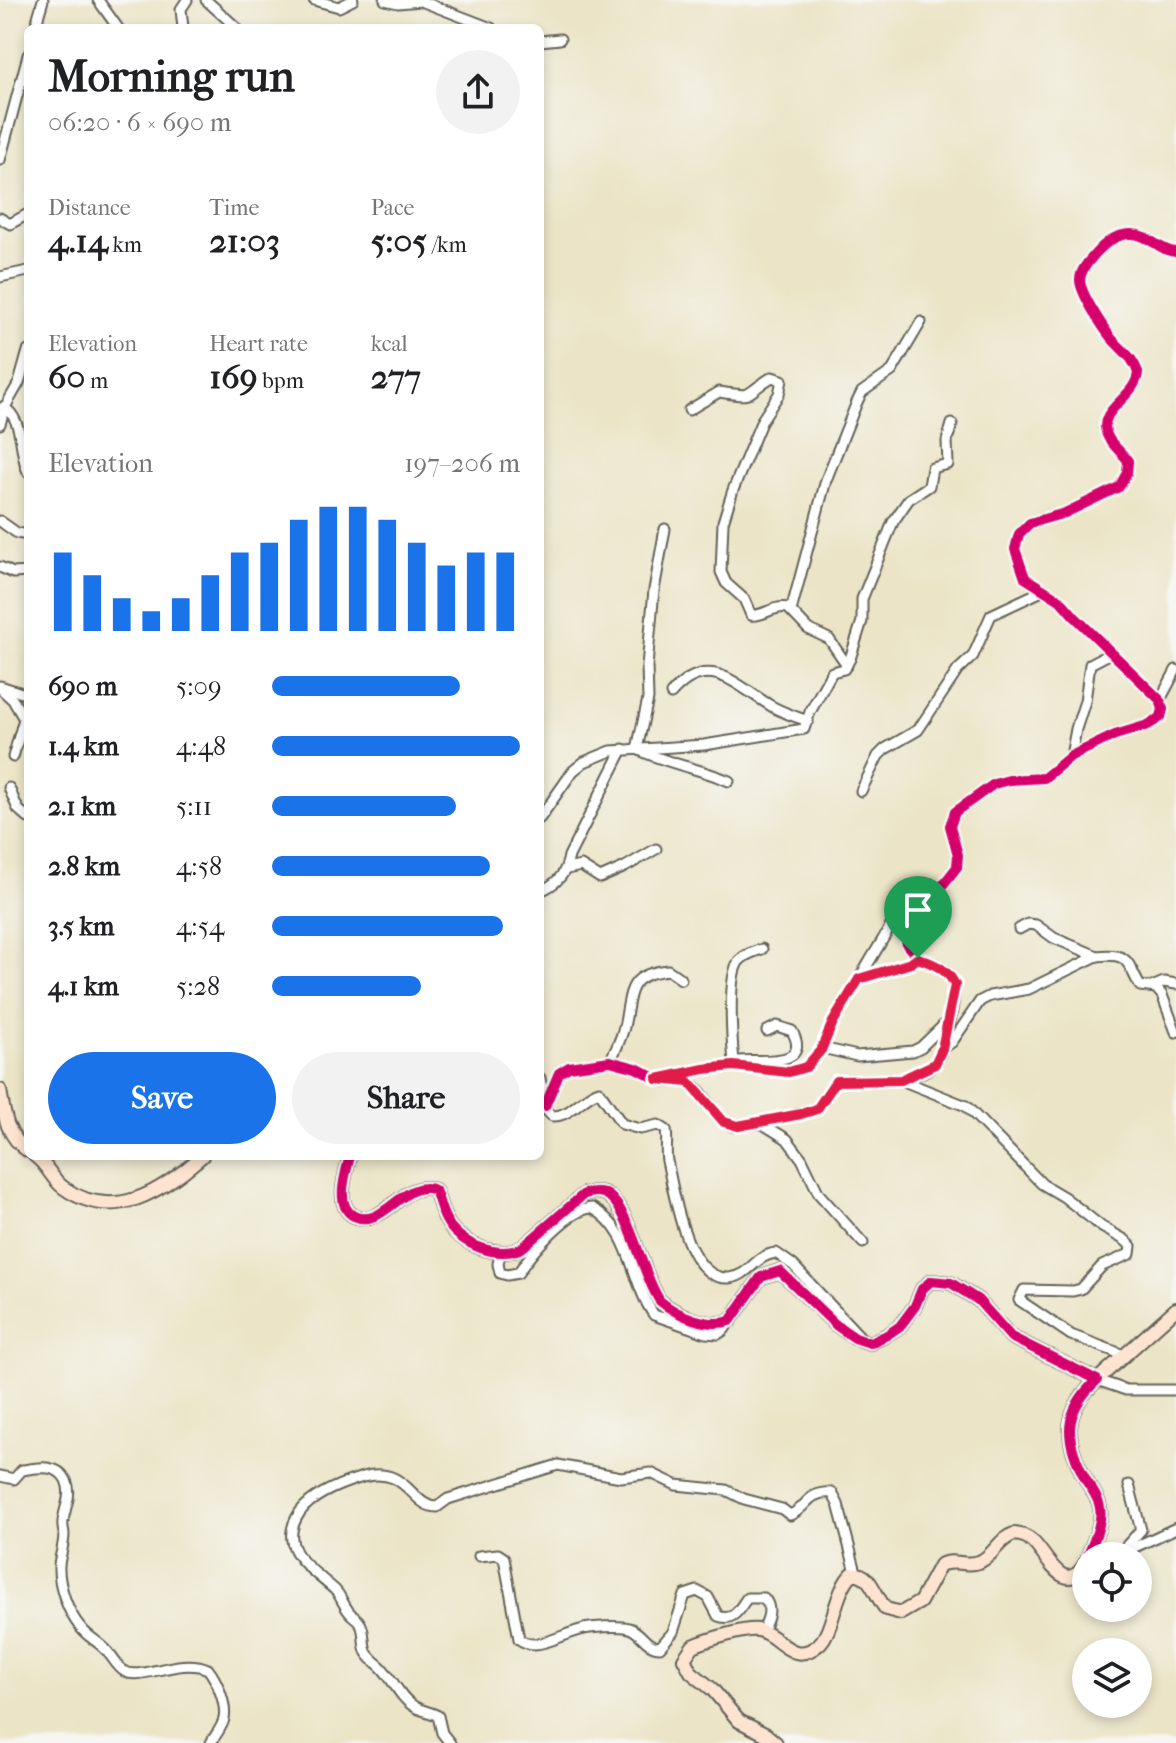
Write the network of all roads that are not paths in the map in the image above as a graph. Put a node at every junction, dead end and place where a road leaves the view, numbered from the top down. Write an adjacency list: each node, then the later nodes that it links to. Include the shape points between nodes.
1 (43, 0): 8 (street)
2 (98, 0): 9 (street)
3 (187, 0): 10 (street, via 181,9)
4 (206, 0): 11 (street)
5 (314, 0): 6 (street, via 339,7)
6 (353, 0)
7 (385, 0): 12 (street, via 421,1)
8 (36, 24)
9 (115, 24)
10 (183, 24)
11 (233, 24)
12 (481, 24)
13 (560, 39): 14 (street)
14 (544, 41)
15 (24, 70): 16 (street)
16 (0, 160)
17 (24, 216): 18 (street, via 10,224)
18 (0, 218)
19 (1176, 252): 34 (street, via 1127,234 1106,242 1080,275 1083,292 1138,373 1131,393 1109,412 1105,424 1109,439 1128,461 1127,473 1119,487 1030,523 1019,534 1015,549 1021,570)
20 (24, 272): 21 (street)
21 (0, 277)
22 (921, 322): 35 (street, via 892,371 862,392 857,402 826,480)
23 (24, 365): 24 (street)
24 (2, 407): 26 (street); 28 (street, via 17,422)
25 (689, 410): 35 (street, via 719,392 741,397 772,377 782,380 733,490 723,522 720,566 723,579 744,599 751,615 779,606)
26 (0, 424)
27 (952, 424): 37 (street, via 948,464 932,468 929,486 909,499 893,522 865,590 862,621)
28 (24, 461)
29 (0, 521): 31 (street)
30 (665, 529): 47 (street, via 654,590 648,699)
31 (24, 534)
32 (0, 567): 33 (street)
33 (24, 572)
34 (1044, 590): 36 (street); 52 (street, via 991,615 973,656 918,730 878,756)
35 (791, 611): 37 (street, via 808,629 829,639)
36 (1111, 653): 42 (street); 48 (street, via 1090,664)
37 (847, 665): 44 (street, via 832,672)
38 (1176, 670): 42 (street)
39 (0, 687): 40 (street); 43 (street)
40 (24, 694)
41 (671, 694): 44 (street, via 686,678 719,673 769,705)
42 (1160, 700): 48 (street, via 1157,721)
43 (24, 719)
44 (808, 721): 47 (street, via 801,730)
45 (24, 727): 49 (street)
46 (623, 749): 47 (street); 53 (street, via 584,762); 56 (street)
47 (637, 749): 50 (street)
48 (1071, 756): 62 (street, via 1044,778 994,784 952,815 957,867 905,933)
49 (13, 757)
50 (729, 781)
51 (9, 788): 54 (street)
52 (861, 791)
53 (544, 812)
54 (24, 814)
55 (656, 849): 56 (street, via 600,878 581,866)
56 (567, 869): 57 (street)
57 (544, 889)
58 (914, 889): 64 (street)
59 (1019, 929): 61 (street, via 1036,925)
60 (762, 949): 73 (street, via 737,966)
61 (1097, 956): 66 (street, via 1125,960 1140,986); 71 (street, via 1029,989 980,1001)
62 (918, 958): 64 (street); 67 (street, via 951,976 955,985)
63 (681, 979): 72 (street, via 668,970 635,981)
64 (859, 979): 70 (street)
65 (1176, 984): 66 (street)
66 (1152, 987): 69 (street, via 1162,995)
67 (949, 1020): 70 (street, via 913,1051 857,1056); 71 (street)
68 (767, 1031): 73 (street, via 777,1026 790,1029 796,1038 793,1051 776,1062 741,1059)
69 (1176, 1032)
70 (822, 1048): 73 (street, via 798,1071)
71 (942, 1049): 75 (street, via 935,1064)
72 (610, 1061): 74 (street); 78 (street, via 563,1069)
73 (733, 1064): 74 (street)
74 (657, 1079): 79 (street, via 689,1082 728,1124)
75 (901, 1080): 79 (street, via 836,1081 817,1109); 89 (street, via 972,1110 1042,1184 1129,1244 1130,1254 1102,1266 1081,1289 1024,1290 1019,1300 1071,1335)
76 (544, 1088): 78 (street)
77 (0, 1090): 80 (street, via 9,1133)
78 (545, 1106): 88 (street, via 549,1114 562,1116 599,1091 622,1124 663,1127 675,1205 700,1263 719,1277 733,1277 776,1253)
79 (761, 1123): 84 (street, via 787,1139 819,1194)
80 (24, 1147)
81 (40, 1160): 82 (street, via 66,1190 110,1202 151,1194)
82 (197, 1160)
83 (349, 1160): 85 (street, via 343,1195 351,1215 375,1216 412,1190 429,1187 454,1230)
84 (863, 1243)
85 (500, 1254): 87 (street, via 523,1247 584,1194 602,1193 621,1214 660,1301 702,1321); 87 (street, via 500,1273 518,1273 559,1227 592,1208 628,1249 654,1315 712,1334)
86 (1176, 1309): 89 (street)
87 (730, 1321): 88 (street, via 761,1277 780,1271 836,1325)
88 (865, 1342): 90 (street, via 895,1331 922,1289 940,1280 978,1300 1011,1337)
89 (1124, 1355): 90 (street)
90 (1097, 1380): 91 (street, via 1126,1390); 95 (street, via 1081,1397 1069,1428 1074,1456 1100,1505)
91 (1176, 1390)
92 (0, 1476): 102 (street, via 14,1479 22,1470 47,1467 65,1479 68,1497 59,1572 75,1620 129,1674 186,1664 208,1669 224,1710)
93 (1129, 1485): 96 (street, via 1141,1530)
94 (1176, 1528): 97 (street)
95 (1092, 1542)
96 (1129, 1542)
97 (1146, 1542)
98 (479, 1556): 101 (street, via 504,1558 519,1639 529,1645 579,1629 618,1627 632,1629 660,1647 673,1632 685,1595 697,1591 724,1618 735,1615 747,1598 764,1598 769,1612)
99 (856, 1572): 100 (street, via 866,1577 886,1609 901,1613 920,1602 940,1565 979,1562 1014,1534 1031,1540 1059,1574); 101 (street, via 847,1579 819,1645 796,1652); 103 (street, via 838,1504 828,1492 808,1498 790,1515 726,1490 676,1485 651,1473 621,1477 558,1465 437,1507 427,1506 407,1485 384,1476 363,1477 327,1492 305,1506 293,1525 298,1555 361,1625 369,1656 412,1705 438,1716)
100 (1072, 1575)
101 (762, 1631): 104 (street, via 700,1643 684,1659 739,1721)
102 (211, 1743)
103 (450, 1743)
104 (776, 1743)

